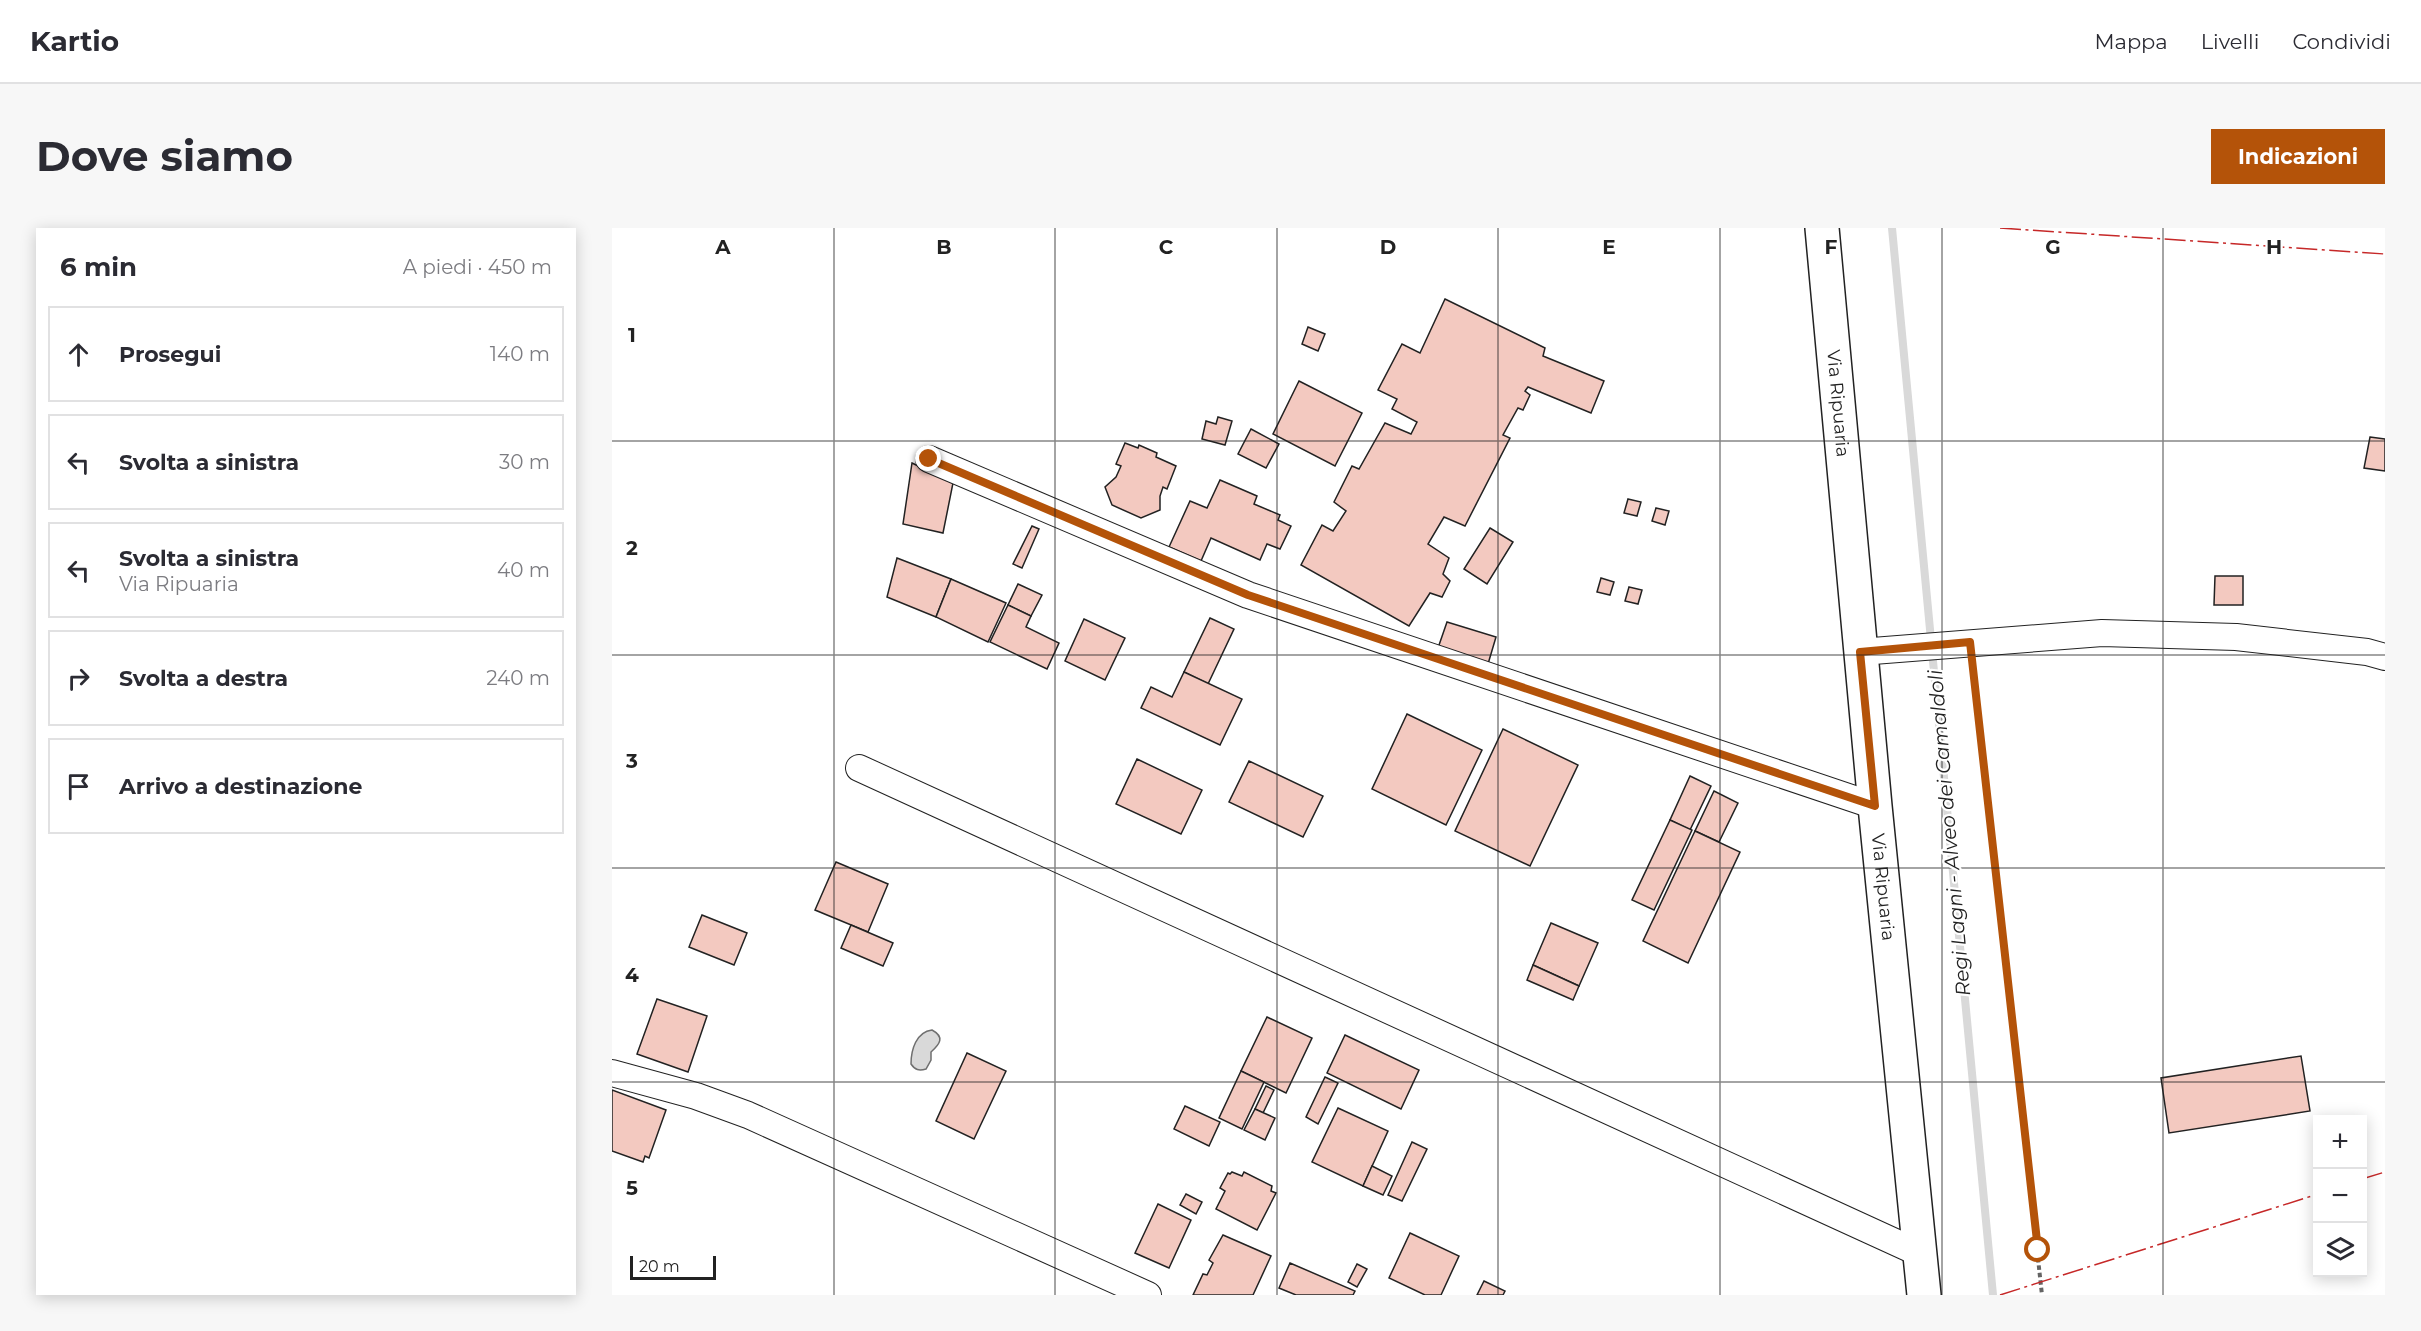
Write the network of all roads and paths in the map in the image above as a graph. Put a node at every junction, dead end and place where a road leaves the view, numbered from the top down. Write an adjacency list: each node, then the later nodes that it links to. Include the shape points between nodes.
1 (1822, 228): 4 (street, Via Ripuaria)
2 (929, 459): 7 (street, via 1248,595)
3 (1966, 642): 4 (street); 5 (street, via 2102,633 2236,637); 12 (path)
4 (1873, 650): 7 (street, Via Ripuaria)
5 (2385, 657)
6 (859, 768): 9 (street)
7 (1875, 806): 9 (street, Via Ripuaria)
8 (612, 1073): 10 (street, via 748,1115)
9 (1919, 1253): 11 (street, Via Ripuaria)
10 (1148, 1295)
11 (1924, 1295)
12 (2042, 1295)

